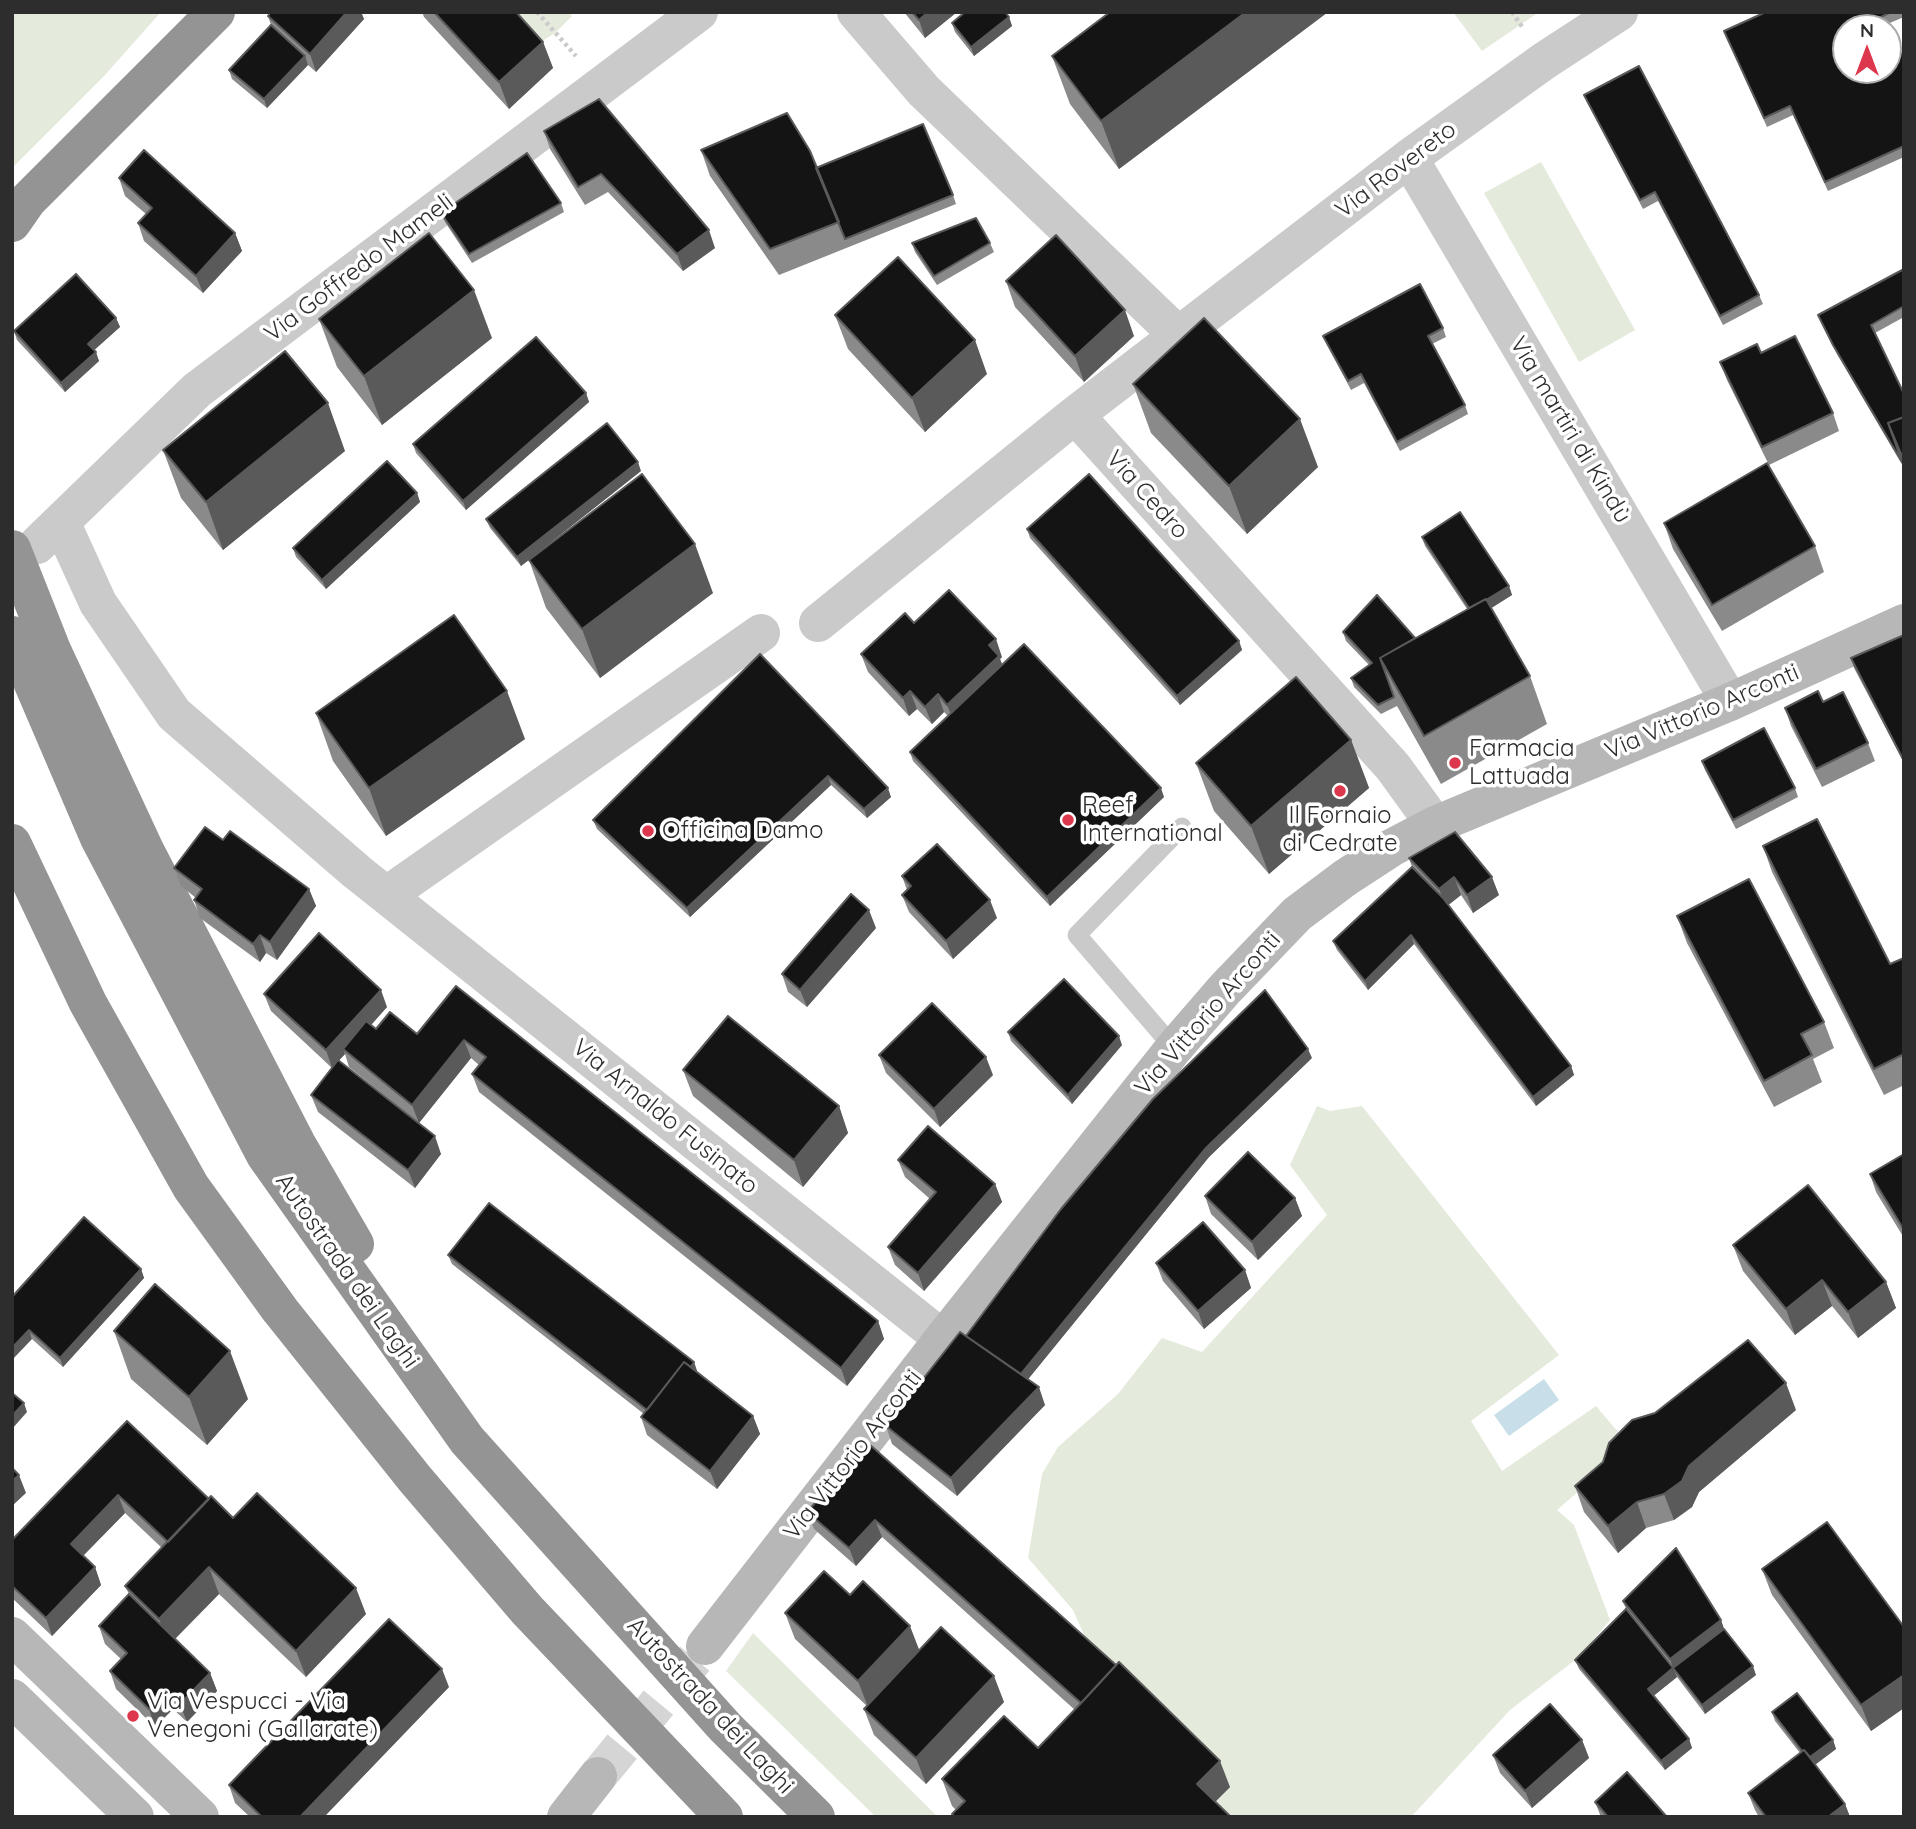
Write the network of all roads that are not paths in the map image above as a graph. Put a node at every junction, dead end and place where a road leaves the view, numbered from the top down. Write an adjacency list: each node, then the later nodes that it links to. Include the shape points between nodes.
1 (216, 12): 6 (highway, via 28,200)
2 (699, 12): 9 (street, Via Goffredo Mameli, via 197,390)
3 (856, 12): 7 (street, via 924,91)
4 (1619, 12): 5 (street, Via Rovereto)
5 (1409, 158): 7 (street, Via Rovereto); 14 (street, Via martiri di Kindù)
6 (12, 223)
7 (1179, 336): 8 (street, Via Rovereto)
8 (1075, 415): 10 (street); 15 (street, Via Cedro, via 1393,766)
9 (37, 539): 19 (street, Via Arnaldo Fusinato, via 98,603 174,714); 23 (highway, via 52,650 145,850 297,1144)
10 (818, 623)
11 (1904, 623): 14 (street, Via Vittorio Arconti)
12 (761, 633): 19 (street)
13 (12, 635): 23 (highway, Autostrada dei Laghi, via 99,838 265,1155)
14 (1730, 702): 15 (street, Via Vittorio Arconti)
15 (1435, 825): 21 (street, Via Vittorio Arconti, via 1391,848 1297,914)
16 (1182, 827): 21 (lane, via 1077,935)
17 (12, 843): 20 (highway)
18 (12, 879): 20 (highway)
19 (387, 895): 22 (street, Via Arnaldo Fusinato)
20 (88, 1003): 31 (highway, via 191,1187 279,1310 527,1610)
21 (1174, 1048): 22 (street, Via Vittorio Arconti)
22 (943, 1339): 25 (street, Via Vittorio Arconti)
23 (467, 1440): 32 (highway, Autostrada dei Laghi, via 725,1727)
24 (12, 1636): 29 (street)
25 (705, 1646)
26 (12, 1698): 28 (street)
27 (598, 1776): 30 (street)
28 (135, 1817)
29 (200, 1817)
30 (566, 1817)
31 (724, 1817)
32 (816, 1817)

